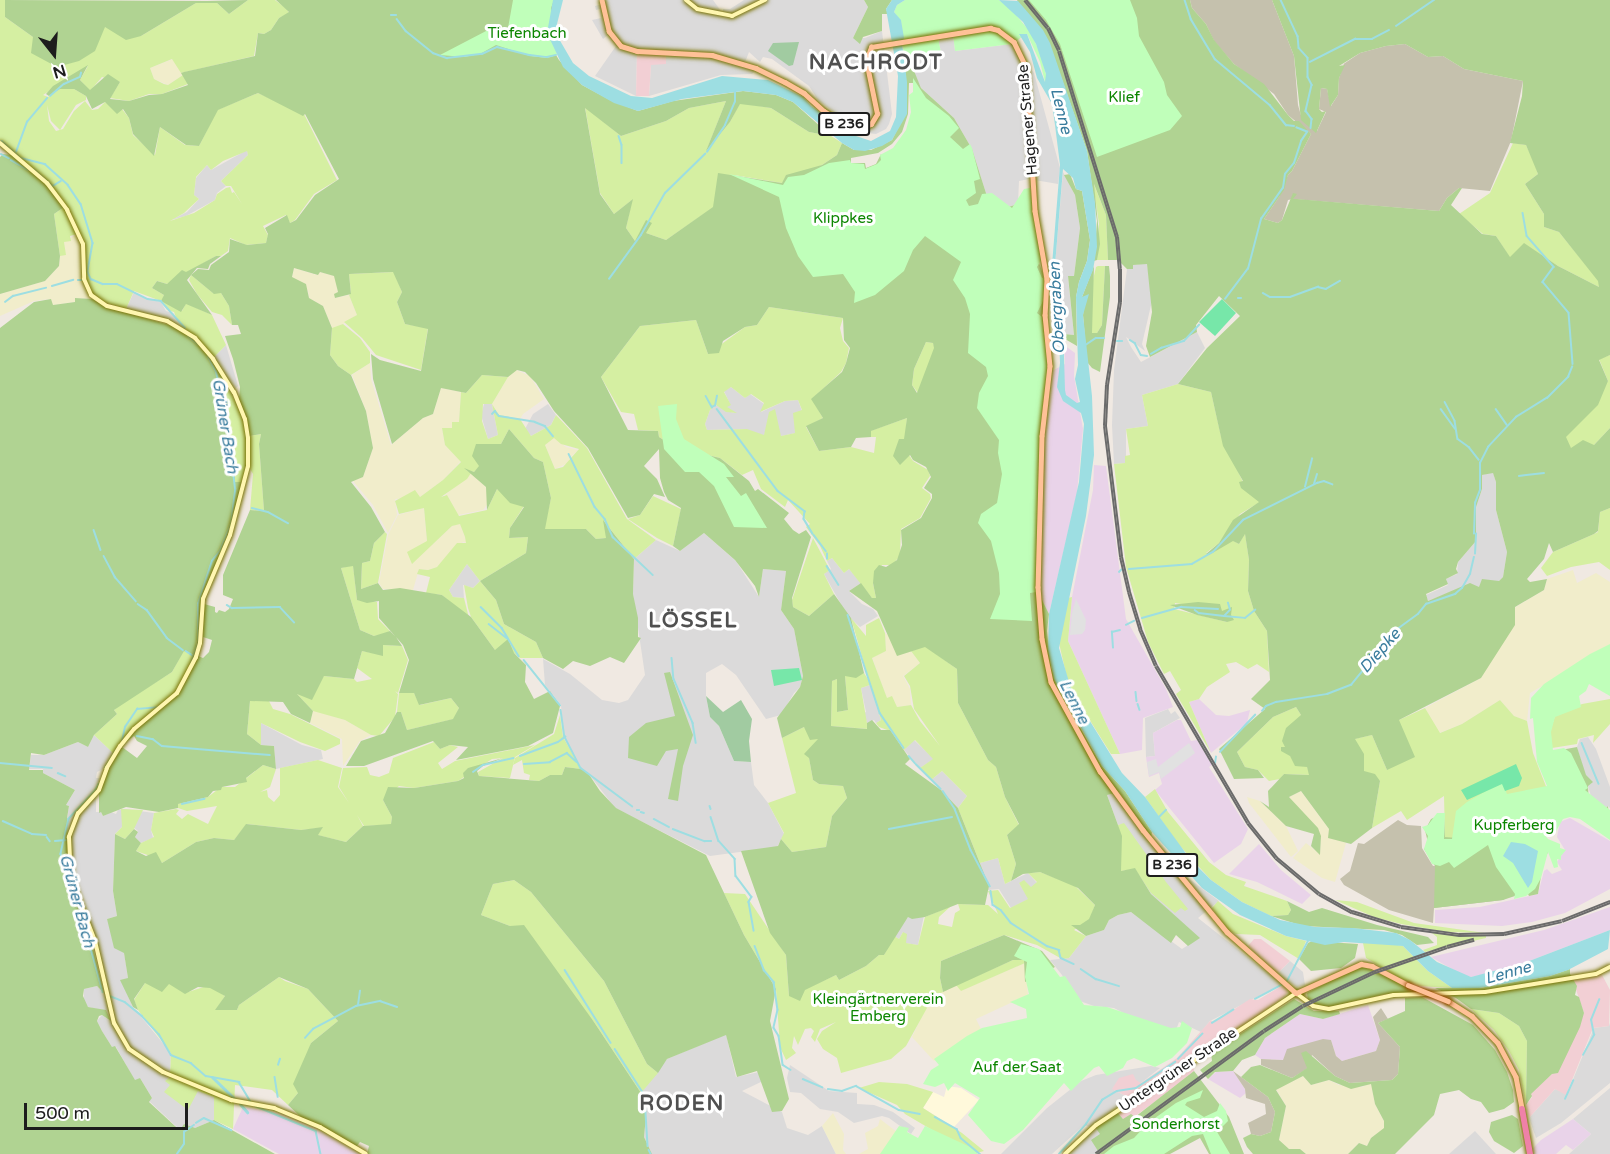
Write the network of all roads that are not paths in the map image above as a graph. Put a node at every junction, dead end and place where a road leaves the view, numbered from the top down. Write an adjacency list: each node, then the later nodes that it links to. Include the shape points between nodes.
1 (602, 0): 6 (main road, Hagener Straße / B 236, via 609,31 621,46 637,51 712,55 756,68 804,93 851,128 859,129 871,124 877,114 867,69 867,52 873,46 990,28 1014,42 1024,59 1035,211 1047,279 1045,315 1050,366 1038,577 1046,663 1052,682 1105,778 1143,830 1227,932)
2 (686, 0): 3 (main road, via 702,11 732,16)
3 (765, 0)
4 (0, 143): 12 (main road, via 47,183 67,210 83,244 84,279 91,295 107,306 167,321 195,338 233,391 248,438 248,466 230,536 203,599 196,657 177,693 120,746 106,768 99,790 78,813 69,837 71,879 95,941 112,1018 129,1049 163,1072 231,1100 274,1108 320,1127)
5 (1610, 967): 10 (main road, via 1596,974 1476,993 1394,995 1329,1009)
6 (1285, 984): 7 (main road); 8 (main road, B 236); 9 (main road)
7 (1307, 988): 8 (main road); 10 (main road); 11 (main road, bridge, via 1364,964 1448,1001 1472,1016 1498,1043 1516,1077)
8 (1296, 993): 9 (main road, Untergrüner Straße); 10 (main road)
9 (1285, 999): 13 (main road, Untergrüner Straße, via 1096,1125)
10 (1306, 1002)
11 (1522, 1109): 14 (highway)
12 (366, 1154)
13 (1065, 1154)
14 (1530, 1154)

